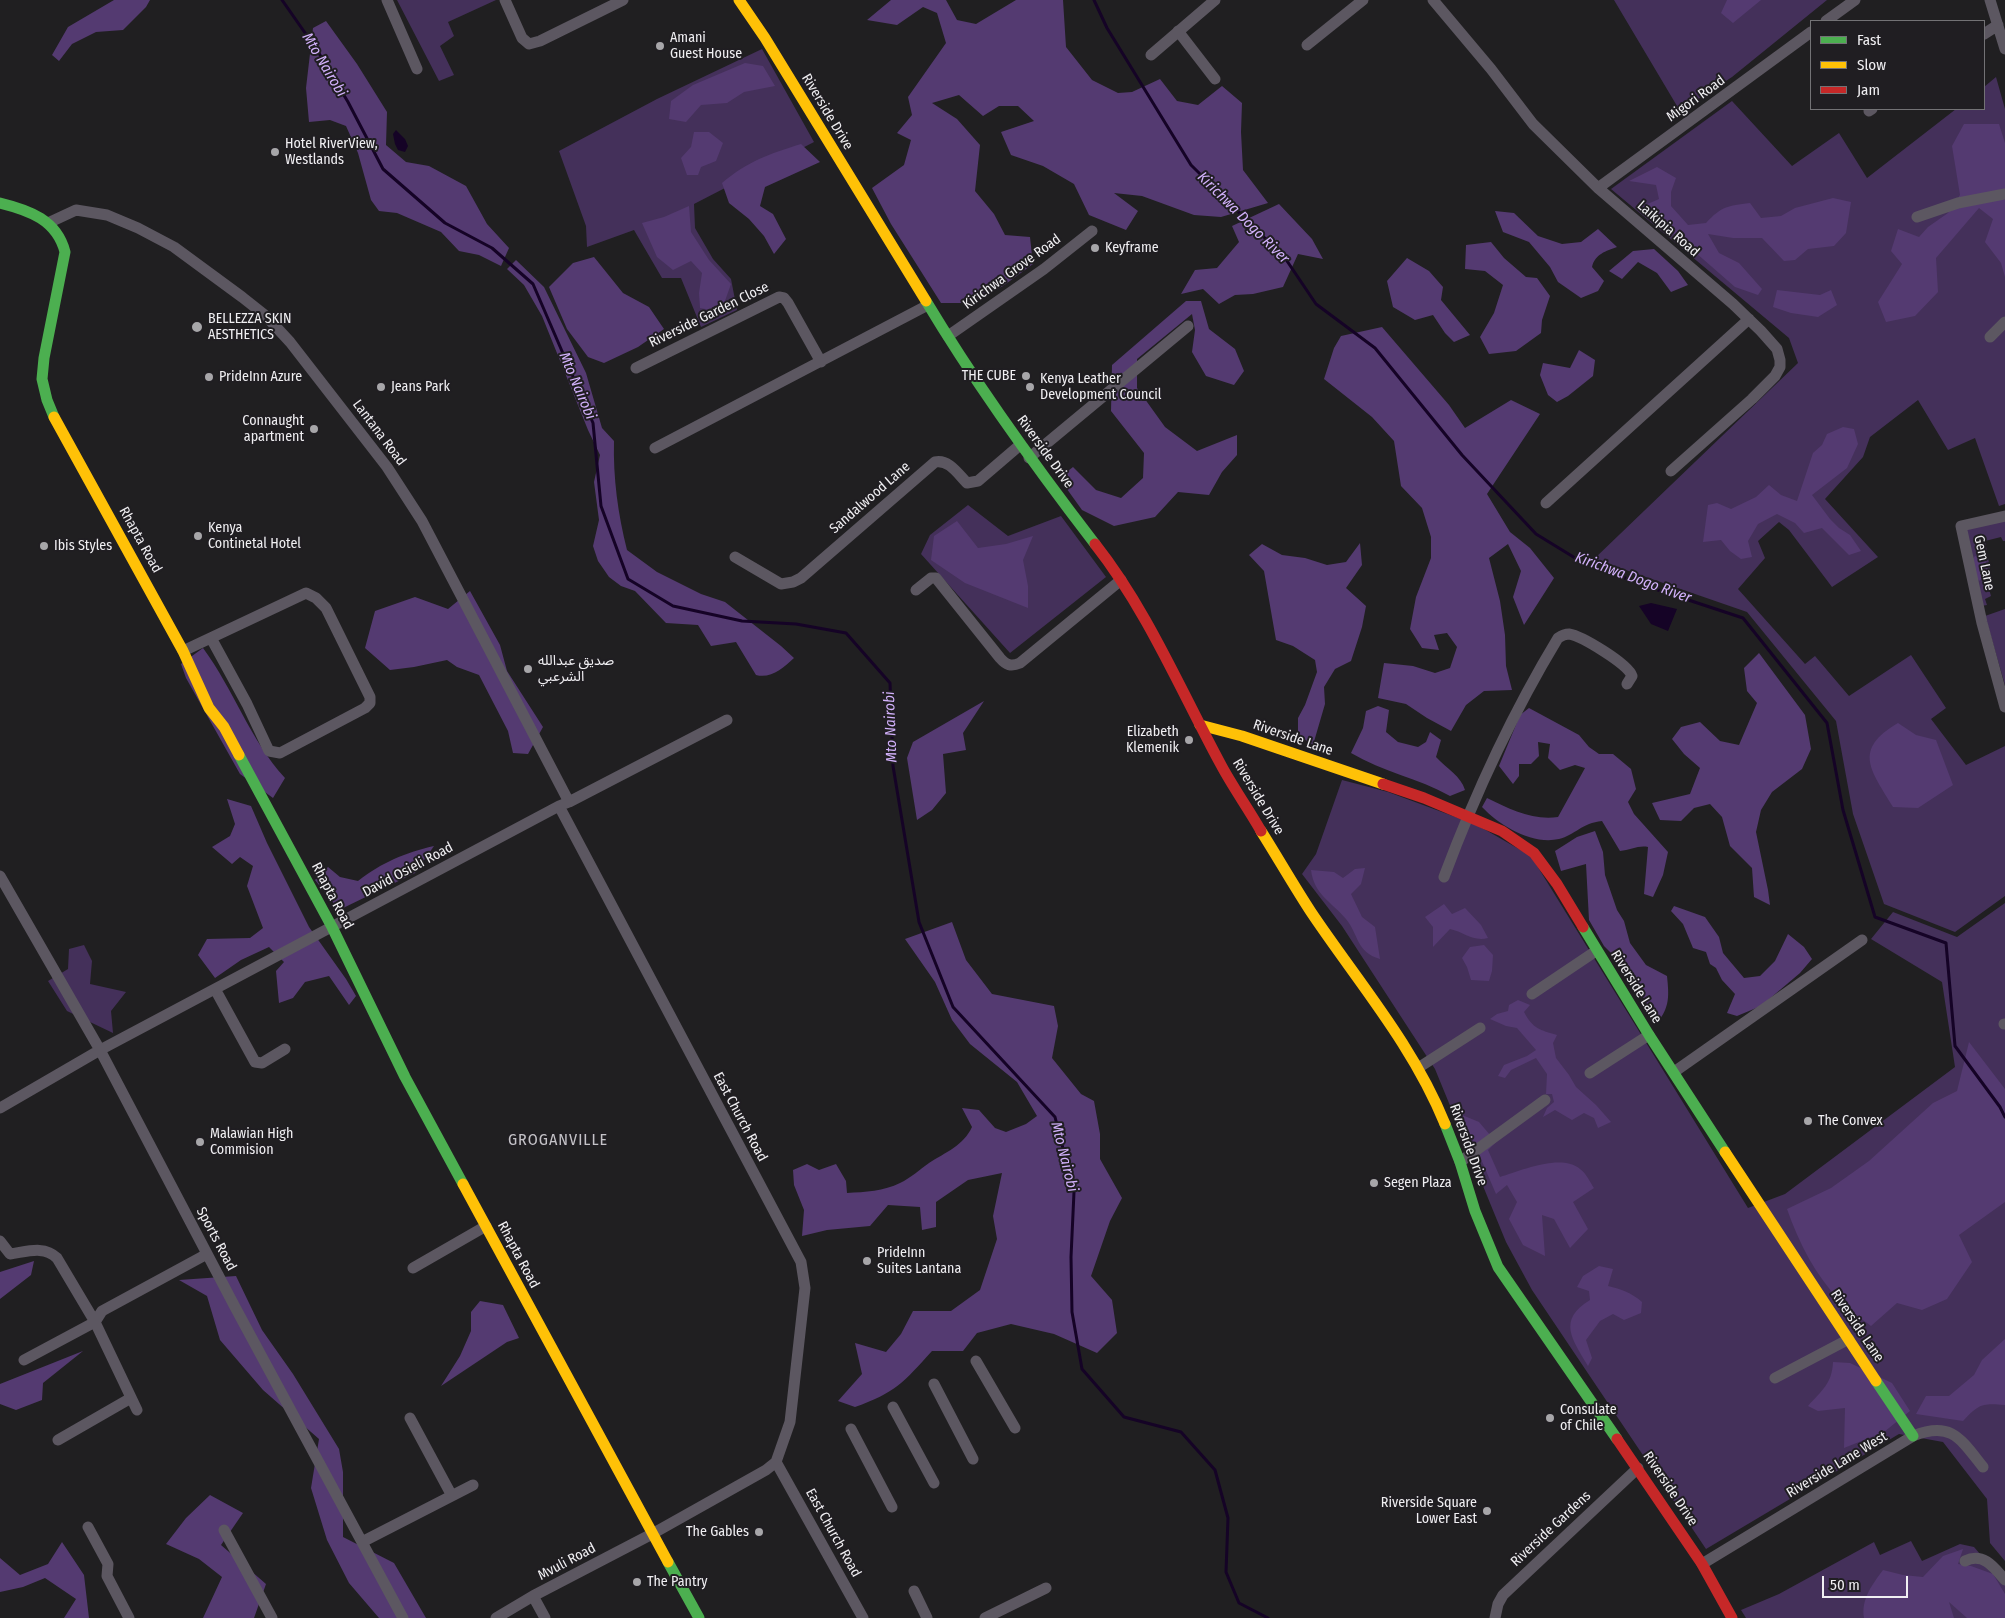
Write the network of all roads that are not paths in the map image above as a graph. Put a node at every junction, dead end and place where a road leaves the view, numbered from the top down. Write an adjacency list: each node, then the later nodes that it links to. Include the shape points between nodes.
1 (387, 0): 18 (street)
2 (506, 0): 3 (street, via 522,38 529,44 540,42)
3 (623, 0)
4 (739, 0): 26 (street, Riverside Drive)
5 (1215, 0): 12 (street)
6 (1363, 0): 15 (street)
7 (1433, 0): 20 (street, Laikipia Road, via 1533,124)
8 (1855, 0): 10 (street)
9 (1990, 0): 11 (street)
10 (1827, 20)
11 (1998, 25): 14 (street); 16 (street)
12 (1178, 31): 17 (street); 19 (street)
13 (1810, 33): 20 (street, Migori Road)
14 (1985, 33)
15 (1307, 44)
16 (2005, 49)
17 (1151, 55)
18 (417, 69)
19 (1216, 79)
20 (1598, 188): 27 (street, Laikipia Road)
21 (2005, 194): 23 (street, via 1958,203)
22 (0, 203): 24 (street, Rhapta Road, via 29,211)
23 (1917, 217)
24 (48, 223): 44 (street, Rhapta Road, via 57,233 64,252 43,364 42,379 47,400); 49 (street, Lantana Road, via 76,210 108,216 138,228 174,247 242,297 290,342 387,467 422,521)
25 (1092, 231): 30 (street, Kirichwa Grove Road)
26 (928, 305): 30 (street, Riverside Drive); 32 (street)
27 (1749, 319): 37 (street, Laikipia Road, via 1776,349 1780,367 1752,399); 38 (street)
28 (2005, 322): 31 (street)
29 (1188, 326): 36 (street)
30 (948, 336): 34 (street, Riverside Drive)
31 (1990, 337)
32 (821, 362): 33 (street, Riverside Garden Close, via 788,303 779,297); 35 (street)
33 (636, 368)
34 (1020, 444): 36 (street, Riverside Drive); 40 (street, Sandalwood Lane, via 978,481 971,483 967,483 949,465 935,462 793,582 782,584)
35 (655, 448)
36 (1030, 458): 41 (street, Riverside Drive)
37 (1671, 472)
38 (1546, 503)
39 (2005, 516): 46 (street, Gem Lane, via 1961,526 1982,623)
40 (735, 557)
41 (1122, 580): 42 (street, via 1013,666 1000,658 936,578 931,578); 48 (street, Riverside Drive)
42 (916, 590)
43 (211, 638): 43 (street, via 306,593 326,608 370,697 370,703 280,753 269,751); 44 (street)
44 (184, 651): 53 (street, Rhapta Road, via 209,708 224,727)
45 (1627, 684): 50 (street, via 1632,676 1630,670 1601,649 1570,634 1558,638 1534,677)
46 (2005, 707)
47 (727, 720): 49 (street, David Osieli Road)
48 (1200, 725): 50 (street, Riverside Lane, via 1242,736); 62 (street, Riverside Drive, via 1221,765 1312,912)
49 (564, 804): 53 (street, David Osieli Road); 87 (street, East Church Road, via 801,1262 805,1288 790,1422)
50 (1467, 815): 52 (street); 55 (street, Riverside Lane, via 1502,831 1534,853)
51 (0, 876): 60 (street, Sports Road)
52 (1444, 877)
53 (332, 927): 56 (street, David Osieli Road); 68 (street, Rhapta Road, via 405,1077)
54 (1862, 940): 63 (street)
55 (1596, 951): 57 (street); 59 (street, Riverside Lane)
56 (215, 990): 60 (street, David Osieli Road); 61 (street, via 254,1062 262,1063)
57 (1532, 994)
58 (1480, 1028): 62 (street)
59 (1649, 1035): 63 (street, Riverside Lane); 64 (street)
60 (100, 1050): 66 (street, David Osieli Road); 70 (street, Sports Road)
61 (286, 1050)
62 (1418, 1068): 67 (street, Riverside Drive)
63 (1674, 1072): 73 (street, Riverside Lane)
64 (1590, 1073)
65 (1545, 1100): 67 (street)
66 (0, 1108)
67 (1460, 1162): 89 (street, Riverside Drive, via 1498,1267)
68 (486, 1226): 71 (street); 96 (street, Rhapta Road)
69 (0, 1241): 72 (street, via 10,1254 43,1250 52,1253)
70 (207, 1254): 72 (street, via 102,1311); 97 (street, Sports Road)
71 (412, 1268)
72 (95, 1322): 74 (street); 78 (street)
73 (1849, 1339): 76 (street); 84 (street, Riverside Lane)
74 (24, 1360)
75 (976, 1362): 82 (street)
76 (1775, 1378)
77 (934, 1384): 86 (street)
78 (131, 1398): 80 (street); 85 (street)
79 (893, 1407): 90 (street)
80 (137, 1410)
81 (410, 1418): 92 (street)
82 (1014, 1428)
83 (851, 1429): 93 (street)
84 (1913, 1436): 88 (street, Riverside Lane West, via 1929,1430 1943,1430 1956,1437); 99 (street, Riverside Lane West)
85 (58, 1440)
86 (973, 1459)
87 (776, 1462): 96 (street); 110 (street, East Church Road)
88 (1983, 1466)
89 (1638, 1468): 99 (street, Riverside Drive); 113 (street, Riverside Gardens, via 1503,1595)
90 (934, 1483)
91 (473, 1485): 92 (street)
92 (452, 1496): 97 (street)
93 (892, 1507)
94 (88, 1527): 104 (street, via 108,1564 107,1576)
95 (224, 1530): 105 (street)
96 (652, 1534): 103 (street, Mvuli Road); 109 (street, Rhapta Road)
97 (362, 1542): 106 (street, Sports Road)
98 (1965, 1561): 100 (street, via 1973,1557 1982,1559)
99 (1702, 1564): 114 (street, Riverside Drive)
100 (2005, 1580)
101 (1046, 1588): 112 (street)
102 (914, 1591): 111 (street)
103 (534, 1596): 107 (street, Mvuli Road); 108 (street)
104 (129, 1618)
105 (272, 1618)
106 (403, 1618)
107 (496, 1618)
108 (545, 1618)
109 (699, 1618)
110 (862, 1618)
111 (927, 1618)
112 (985, 1618)
113 (1494, 1618)
114 (1732, 1618)

